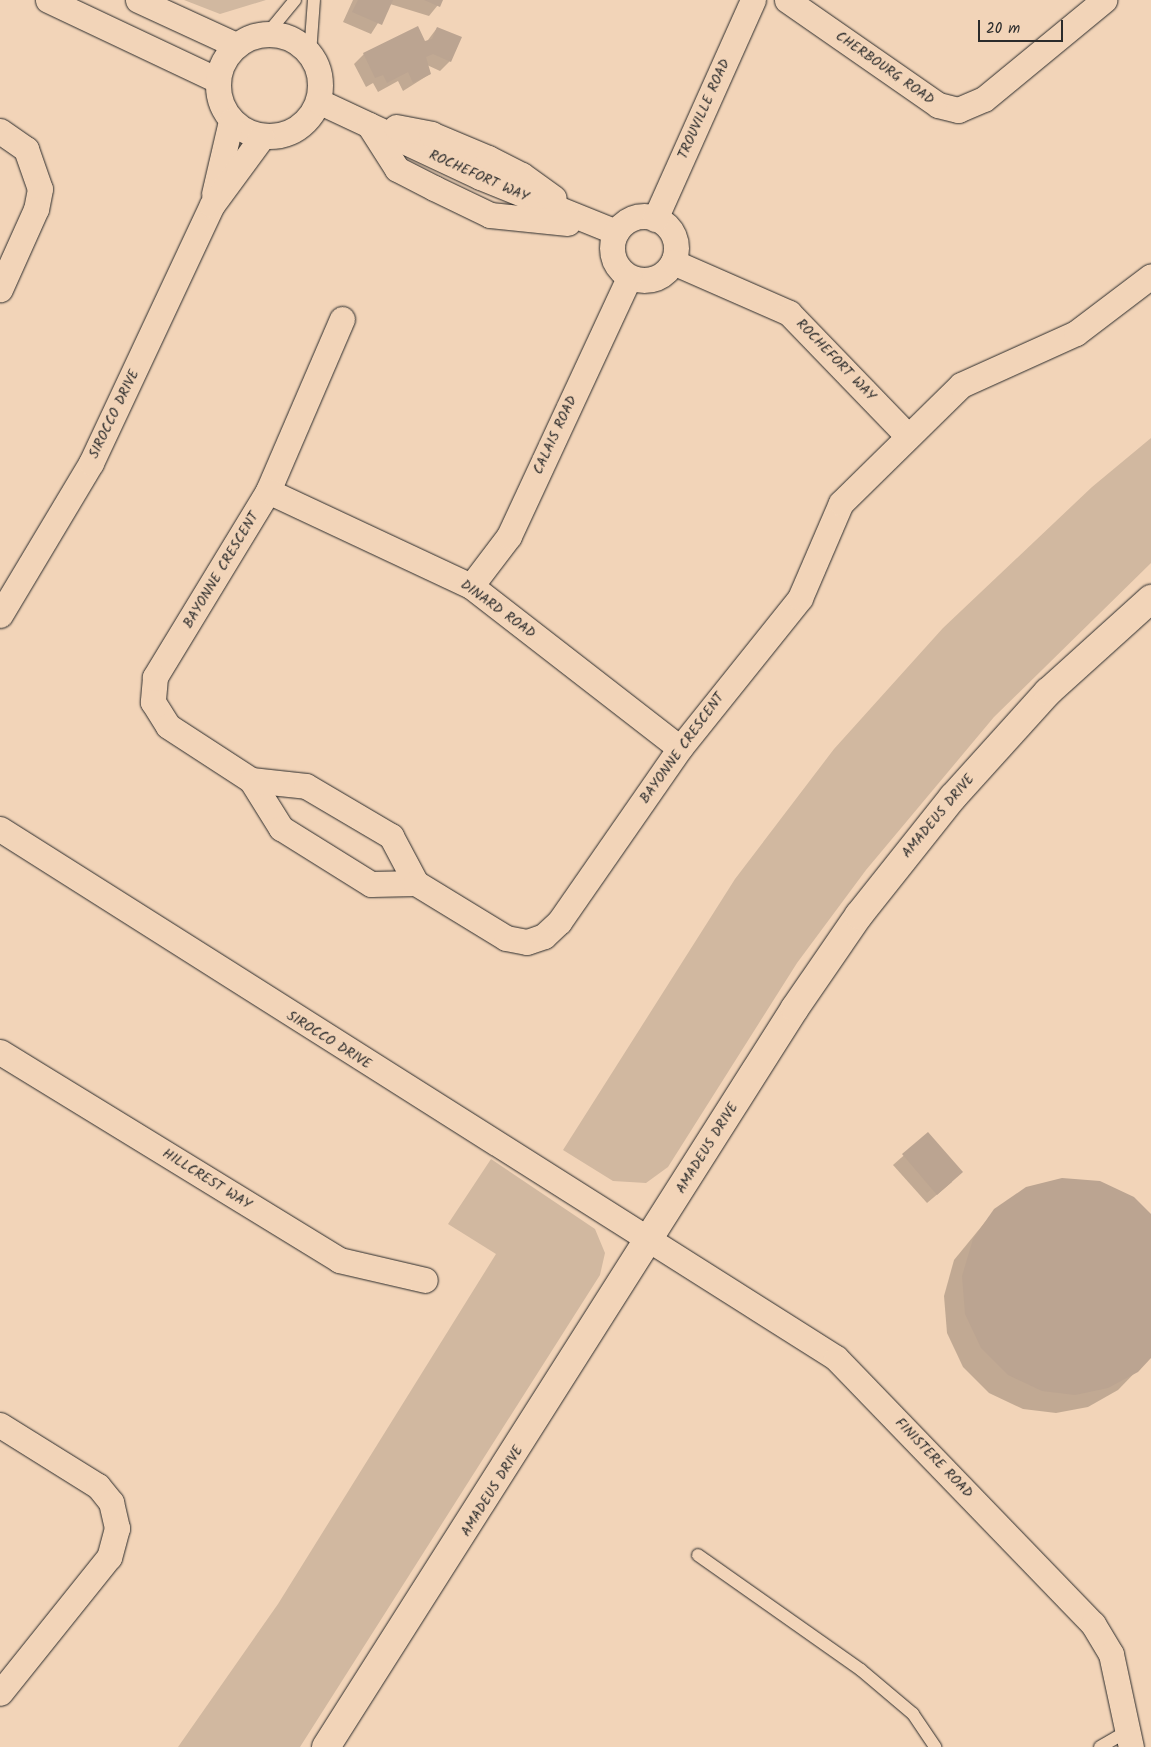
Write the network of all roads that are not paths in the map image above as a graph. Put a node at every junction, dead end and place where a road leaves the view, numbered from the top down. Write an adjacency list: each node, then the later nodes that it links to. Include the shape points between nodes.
1 (48, 0): 11 (street)
2 (138, 0): 9 (street)
3 (295, 0): 8 (lane)
4 (314, 0): 10 (lane)
5 (753, 0): 17 (street, TROUVILLE ROAD)
6 (787, 0): 7 (street, CHERBOURG ROAD, via 938,105 958,110 984,99)
7 (1104, 0)
8 (267, 34): 9 (street); 10 (street, via 284,36)
9 (236, 45): 11 (street, via 220,66)
10 (310, 54): 12 (street, via 318,69)
11 (217, 80): 13 (street, via 220,102)
12 (318, 101): 15 (street, via 296,129); 18 (street, ROCHEFORT WAY, via 590,225)
13 (231, 121): 15 (street); 16 (street, SIROCCO DRIVE)
14 (0, 131): 22 (street, via 26,149 40,189 36,209)
15 (262, 136): 16 (street, SIROCCO DRIVE)
16 (212, 205): 28 (street, SIROCCO DRIVE, via 91,463)
17 (655, 218): 18 (street, via 637,217); 19 (street, via 673,236)
18 (616, 232): 21 (street, via 613,258)
19 (673, 262): 21 (street, via 654,279); 24 (street, ROCHEFORT WAY, via 789,313)
20 (1151, 276): 24 (street, BAYONNE CRESCENT, via 1076,333 962,385)
21 (630, 278): 26 (street, CALAIS ROAD, via 509,536)
22 (0, 289)
23 (342, 318): 25 (street, BAYONNE CRESCENT)
24 (904, 439): 29 (street, BAYONNE CRESCENT, via 841,503 800,598)
25 (268, 492): 26 (street, DINARD ROAD); 30 (street, BAYONNE CRESCENT, via 155,677 152,690 157,715 168,726)
26 (471, 586): 29 (street, DINARD ROAD)
27 (1151, 599): 34 (street, AMADEUS DRIVE, via 1048,692 908,851 795,1008)
28 (0, 615)
29 (680, 748): 32 (street, BAYONNE CRESCENT, via 559,922 536,940 506,938)
30 (251, 780): 32 (street, BAYONNE CRESCENT, via 306,786 359,816 391,836); 32 (street, BAYONNE CRESCENT, via 281,828 371,884)
31 (3, 835): 34 (street, SIROCCO DRIVE)
32 (416, 883)
33 (0, 1052): 35 (street, HILLCREST WAY, via 339,1260)
34 (650, 1240): 39 (street, FINISTERE ROAD, via 818,1344 852,1373 1093,1624 1111,1654); 40 (street, AMADEUS DRIVE)
35 (425, 1280)
36 (0, 1425): 38 (street, via 98,1486 111,1502 117,1528 109,1557)
37 (698, 1555): 41 (lane, via 869,1676 913,1714)
38 (0, 1693)
39 (1130, 1739): 42 (lane)
40 (326, 1747)
41 (935, 1747)
42 (1100, 1747)

